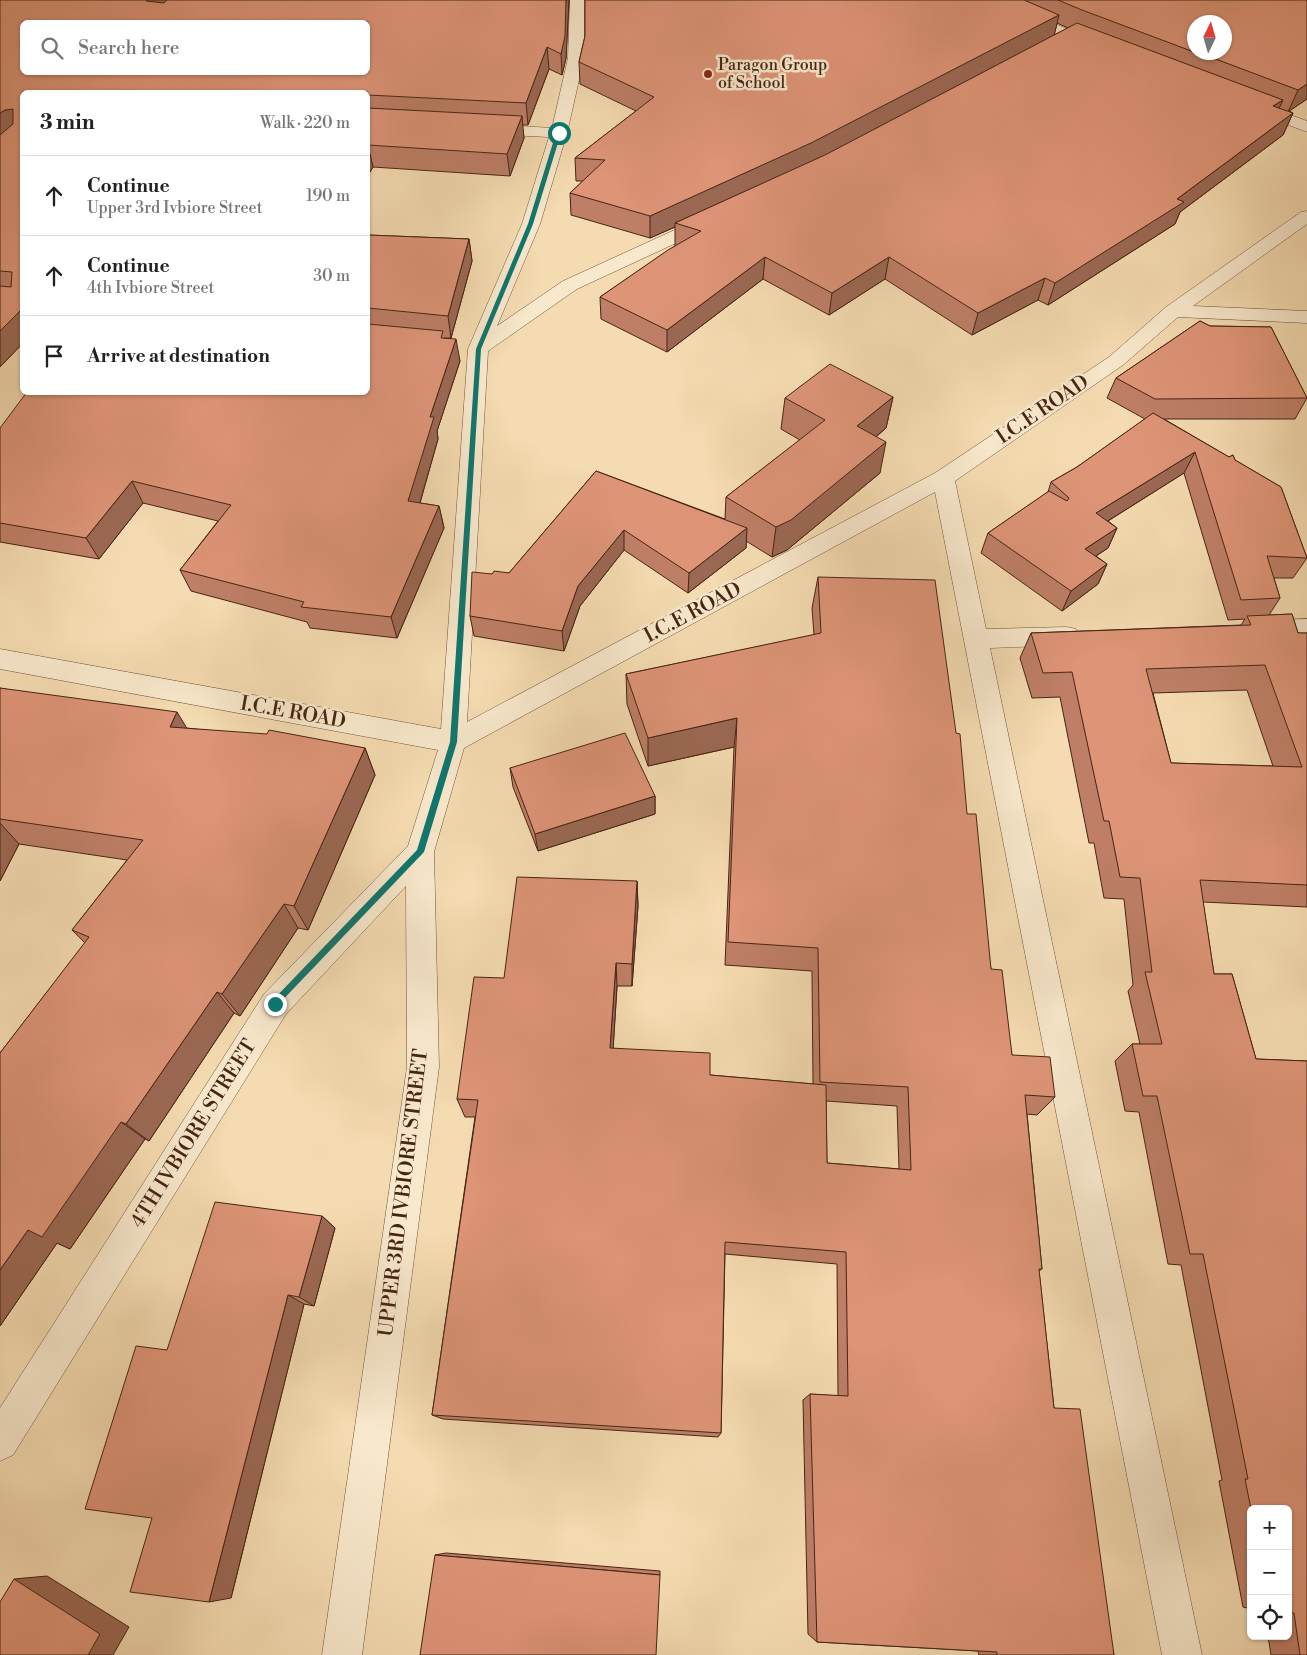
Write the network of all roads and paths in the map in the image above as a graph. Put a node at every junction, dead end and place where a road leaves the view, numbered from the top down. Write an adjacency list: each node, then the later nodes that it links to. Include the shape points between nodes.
1 (577, 0): 9 (street, UPPER 3RD IVBIORE STREET, via 576,58)
2 (985, 0): 3 (street)
3 (1070, 36): 4 (street); 5 (street)
4 (1052, 45)
5 (1106, 50)
6 (1243, 103): 7 (street)
7 (1307, 127)
8 (473, 128): 9 (street)
9 (559, 133): 14 (street, UPPER 3RD IVBIORE STREET, via 531,224)
10 (728, 212): 14 (street, via 570,285)
11 (1307, 216): 12 (street, I.C.E ROAD)
12 (1173, 311): 13 (street); 15 (street, I.C.E ROAD, via 1116,361)
13 (1307, 317)
14 (469, 348): 21 (street, UPPER 3RD IVBIORE STREET)
15 (943, 478): 19 (street); 21 (street, I.C.E ROAD)
16 (1307, 628): 17 (street)
17 (1239, 630)
18 (1093, 635): 19 (street)
19 (976, 639): 25 (street)
20 (0, 659): 21 (street, I.C.E ROAD)
21 (453, 742): 22 (street, UPPER 3RD IVBIORE STREET)
22 (420, 852): 23 (street, 4TH IVBIORE STREET, via 275,1004); 24 (street, UPPER 3RD IVBIORE STREET, via 423,1067)
23 (0, 1442)
24 (342, 1655)
25 (1182, 1655)

